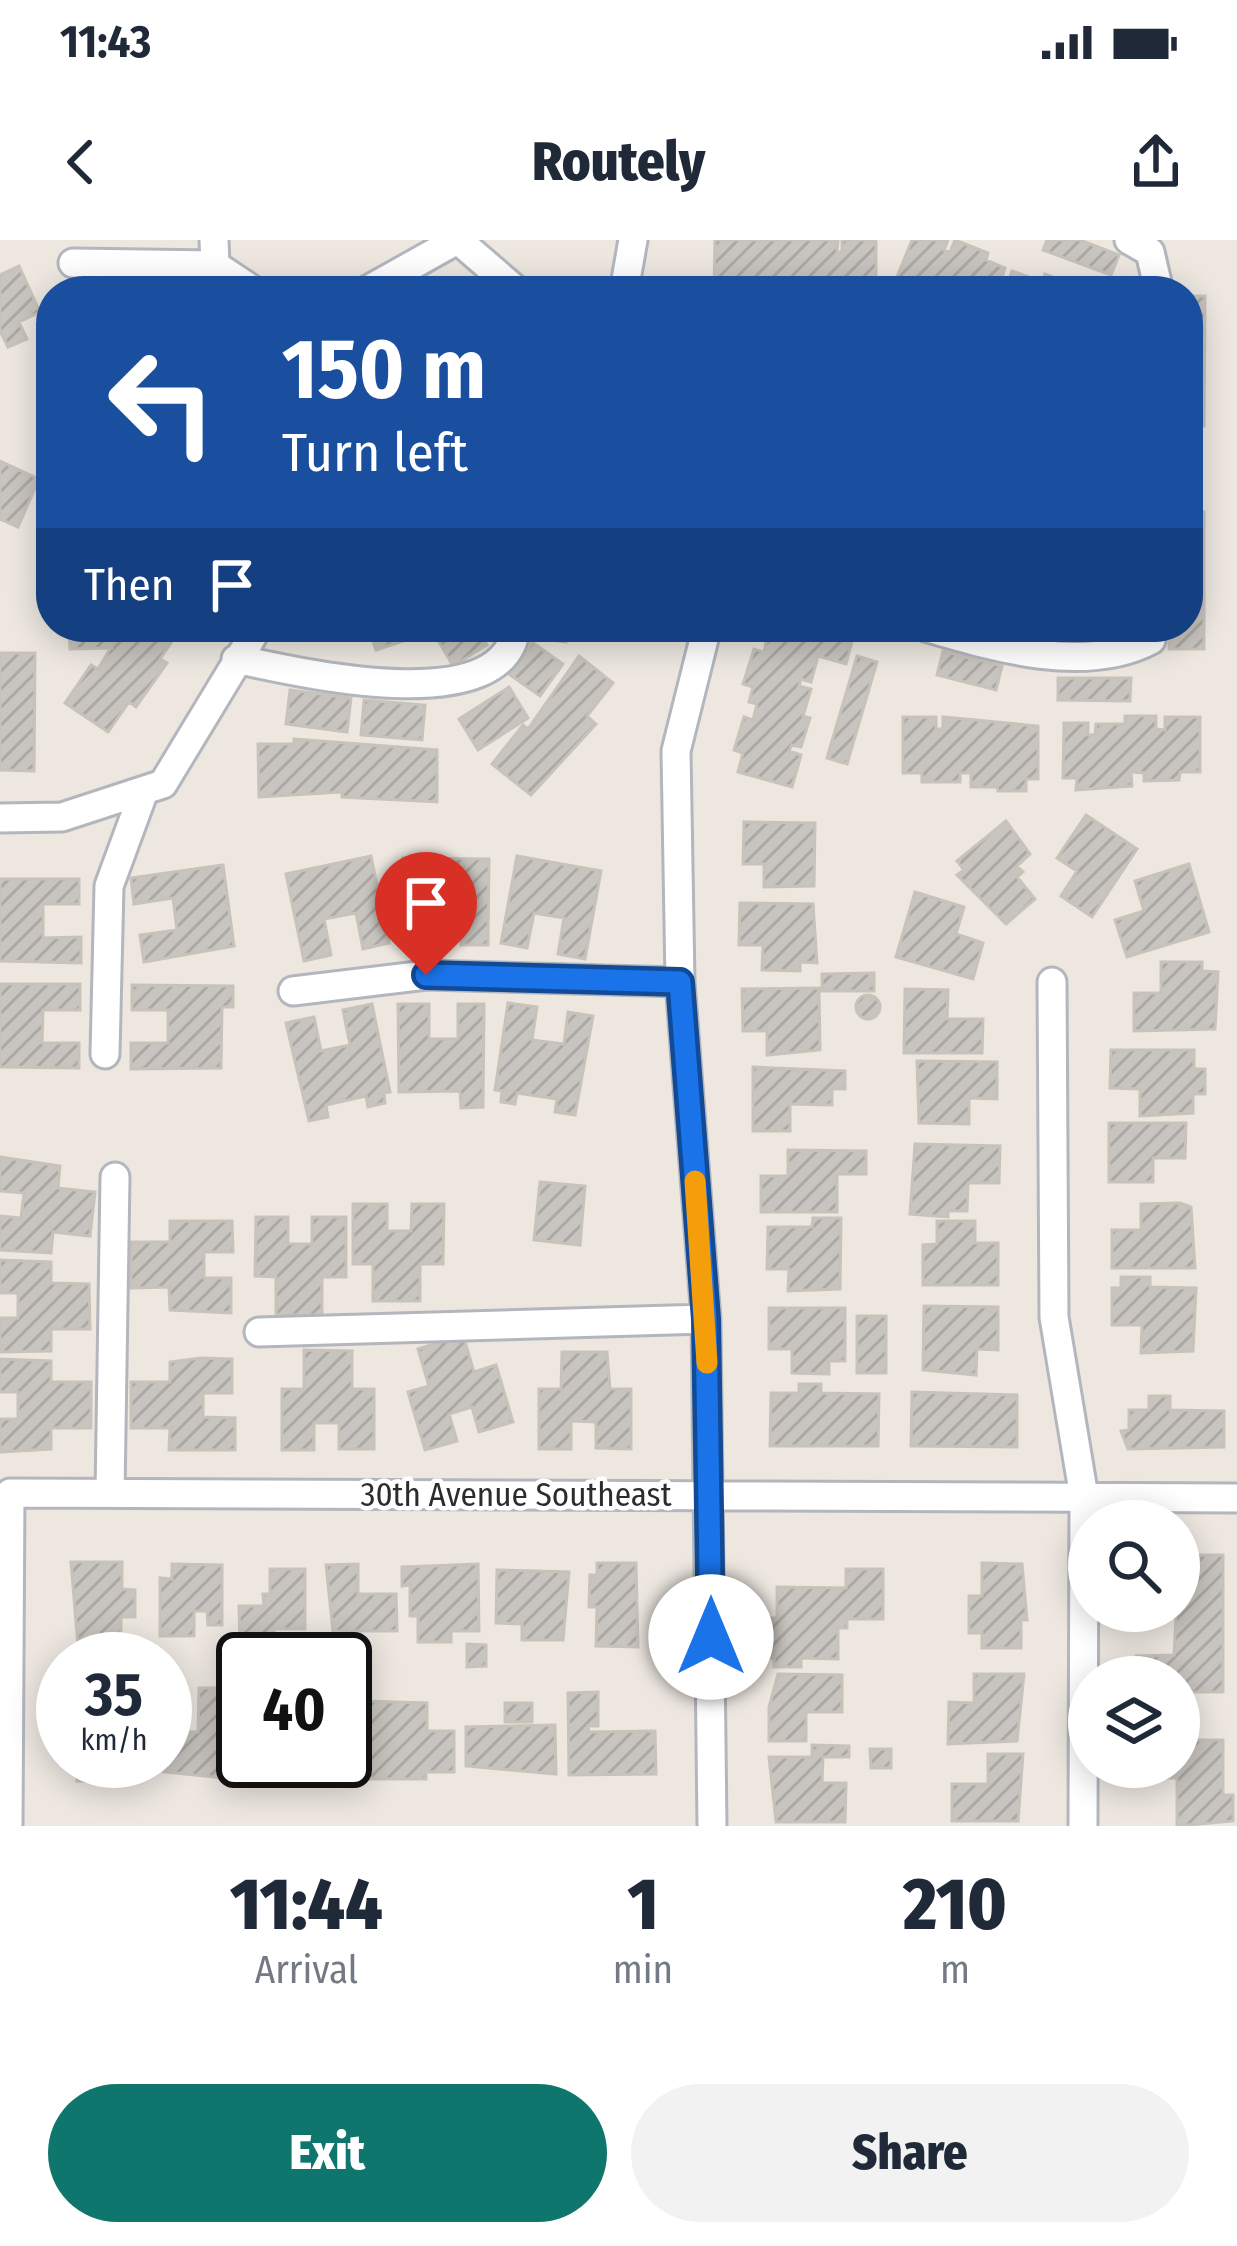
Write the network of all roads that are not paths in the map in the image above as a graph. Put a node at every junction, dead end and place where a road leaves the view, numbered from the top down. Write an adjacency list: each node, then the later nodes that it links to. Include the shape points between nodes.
1 (458, 240): 7 (street); 8 (street)
2 (634, 240): 9 (street)
3 (1130, 240): 10 (street, via 1150,252)
4 (214, 253): 5 (street); 6 (street)
5 (73, 263)
6 (238, 276)
7 (393, 276)
8 (500, 276)
9 (627, 276)
10 (1156, 276)
11 (248, 642): 16 (street)
12 (513, 642): 16 (street, via 493,669 460,680 345,682)
13 (703, 642): 19 (street, via 676,752)
14 (976, 642): 15 (street, via 1007,651 1124,654)
15 (1146, 642)
16 (236, 659): 17 (street, via 164,784)
17 (144, 791): 18 (street, via 62,817); 22 (street, via 109,886)
18 (0, 818)
19 (680, 982): 21 (street, via 426,975); 24 (street)
20 (1052, 982): 28 (street, via 1054,1317)
21 (293, 991)
22 (105, 1054)
23 (115, 1177): 26 (street)
24 (706, 1319): 25 (street); 27 (street)
25 (259, 1332)
26 (110, 1493): 27 (street, 30th Avenue Southeast); 30 (street, 30th Avenue Southeast, via 10,1492)
27 (710, 1496): 28 (street, 30th Avenue Southeast); 31 (street)
28 (1084, 1497): 29 (street, 30th Avenue Southeast); 32 (street)
29 (1237, 1498)
30 (8, 1826)
31 (712, 1826)
32 (1084, 1826)

